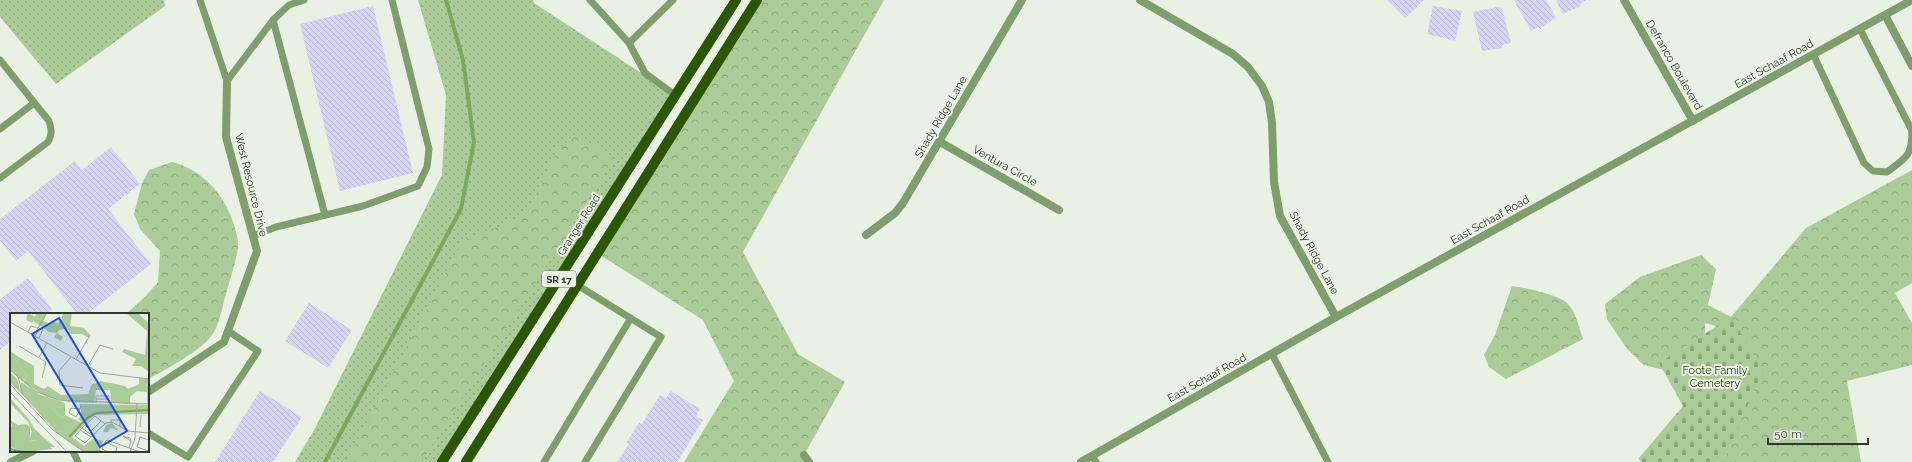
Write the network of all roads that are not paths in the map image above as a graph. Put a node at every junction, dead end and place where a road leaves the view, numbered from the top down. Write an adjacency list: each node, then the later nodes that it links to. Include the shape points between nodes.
1 (200, 0): 19 (lane)
2 (304, 0): 13 (lane, via 289,5)
3 (392, 0): 28 (lane, via 429,149 427,167 418,186 363,206)
4 (590, 0): 15 (lane)
5 (673, 0): 15 (lane)
6 (736, 0): 20 (main road, Granger Road / SR 17)
7 (757, 0): 22 (main road, SR 17)
8 (1022, 0): 25 (street, Shady Ridge Lane)
9 (1140, 0): 32 (street, Shady Ridge Lane, via 1233,54 1248,67 1262,86 1269,102 1272,123 1274,182 1280,216)
10 (1624, 0): 23 (street, Defranco Boulevard)
11 (1912, 0): 12 (street, East Schaaf Road)
12 (1885, 15): 14 (street, East Schaaf Road); 18 (street)
13 (272, 20): 19 (lane); 28 (lane)
14 (1860, 29): 16 (street, East Schaaf Road); 16 (lane, via 1912,131 1912,144 1906,159 1887,172 1873,171 1864,163)
15 (629, 44): 20 (lane, via 645,74)
16 (1814, 56): 23 (street, East Schaaf Road)
17 (0, 60): 21 (lane)
18 (1912, 66)
19 (227, 81): 30 (street, West Resource Drive, via 226,137)
20 (675, 95): 22 (main road); 43 (main road, Granger Road / SR 17)
21 (34, 103): 24 (lane); 26 (lane, via 49,121 52,136 48,142)
22 (691, 104): 31 (main road, SR 17)
23 (1693, 121): 32 (street, East Schaaf Road)
24 (0, 129)
25 (940, 142): 27 (street, Ventura Circle); 29 (street, Shady Ridge Lane, via 895,213)
26 (0, 178)
27 (1059, 210)
28 (325, 215): 30 (lane, via 276,227)
29 (866, 235)
30 (253, 236): 34 (street, West Resource Drive, via 257,251)
31 (577, 285): 33 (lane); 44 (main road, SR 17)
32 (1336, 317): 35 (street, East Schaaf Road)
33 (631, 318): 45 (lane); 46 (lane, via 661,337)
34 (228, 331): 36 (street, West Resource Drive, via 224,342); 37 (lane, via 258,351 188,456)
35 (1272, 354): 40 (street, East Schaaf Road); 48 (lane)
36 (149, 391)
37 (149, 434)
38 (31, 452): 41 (street)
39 (73, 452): 42 (lane)
40 (1094, 459): 47 (street, East Schaaf Road)
41 (11, 462)
42 (78, 462)
43 (442, 462)
44 (466, 462)
45 (544, 462)
46 (585, 462)
47 (1081, 462)
48 (1328, 462)

